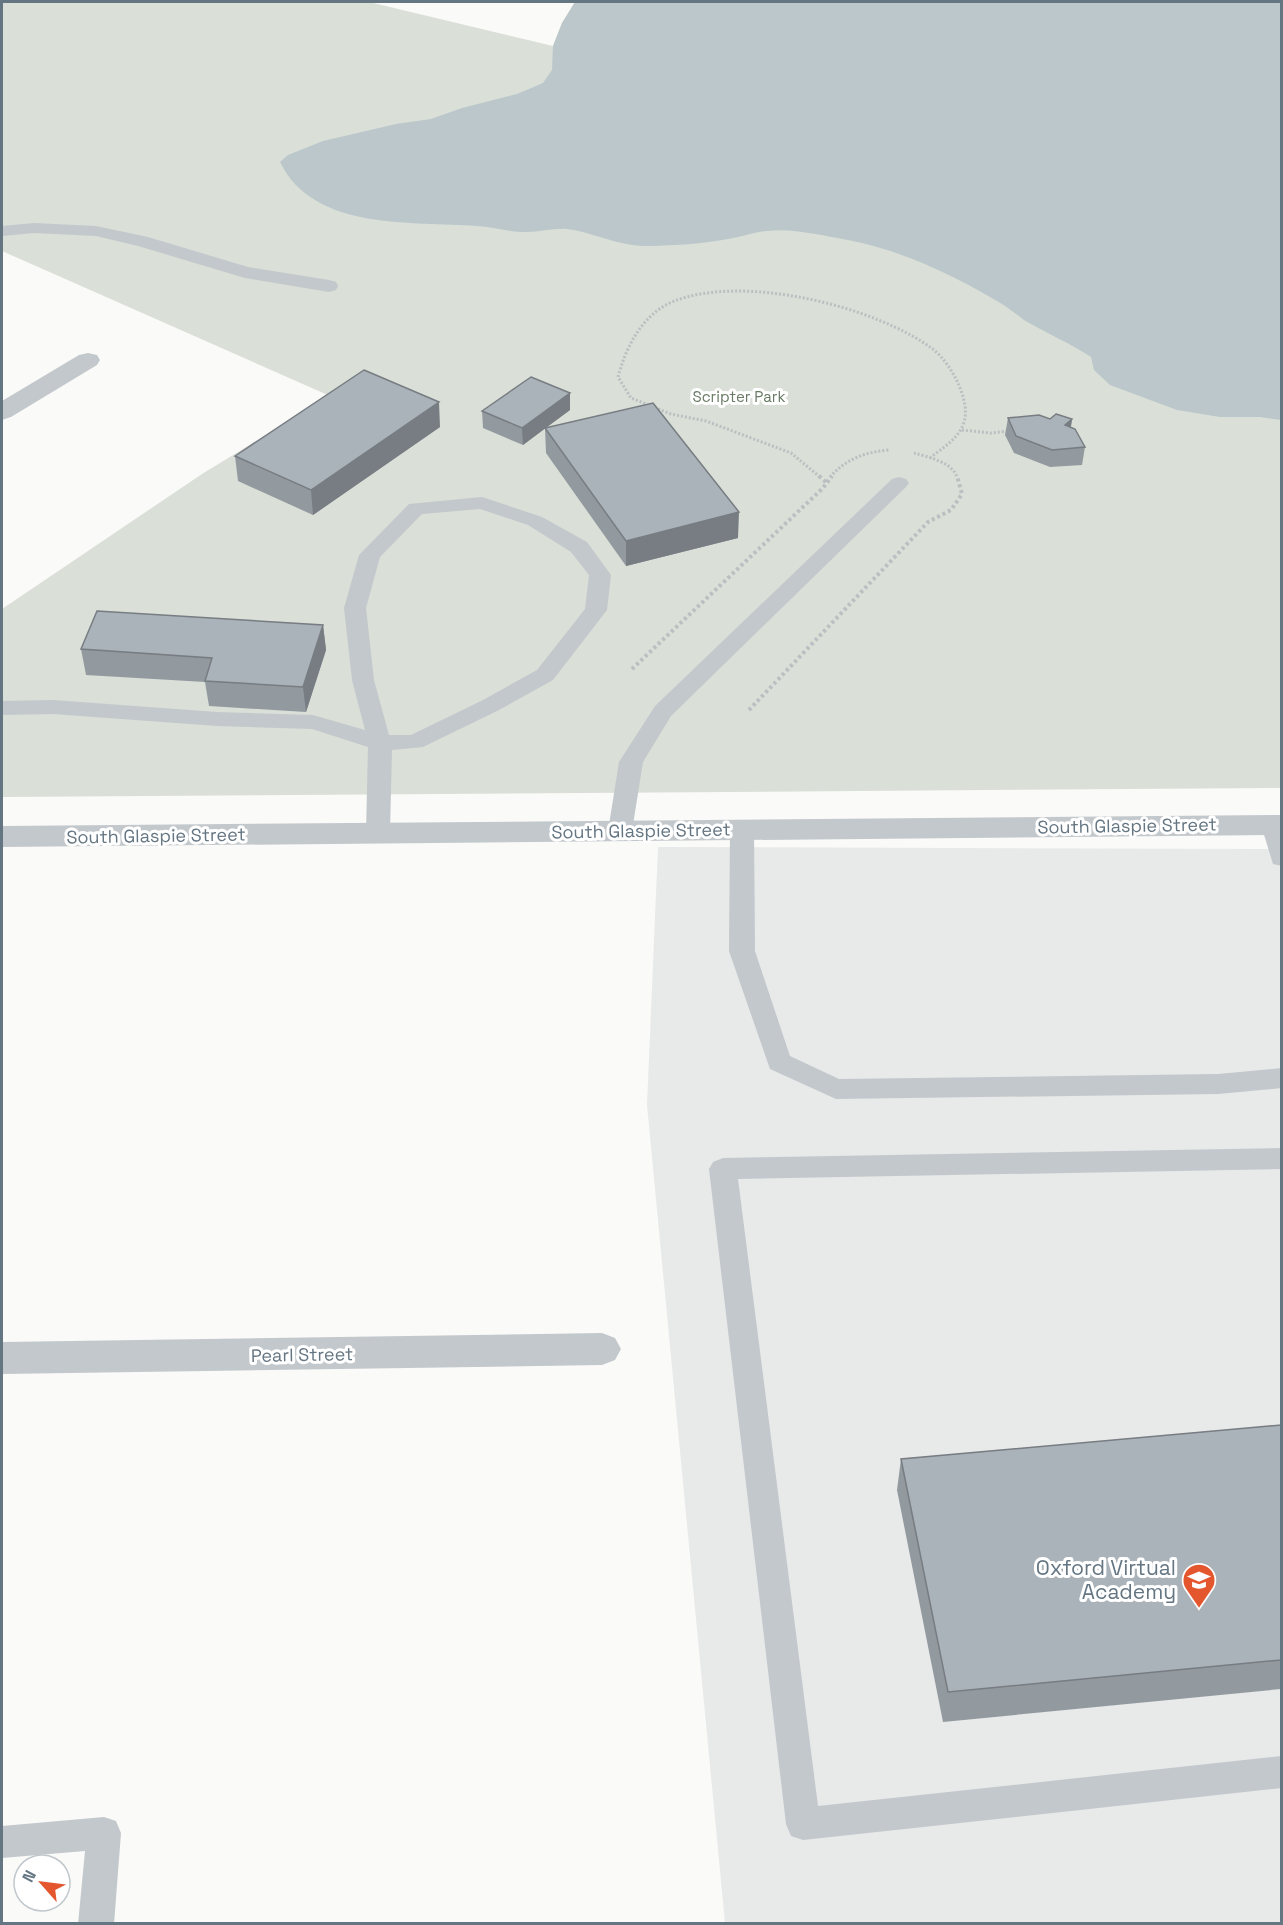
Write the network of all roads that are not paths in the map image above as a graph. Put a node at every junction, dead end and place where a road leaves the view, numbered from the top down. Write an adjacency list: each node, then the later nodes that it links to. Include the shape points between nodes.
1 (2, 231): 2 (lane, via 96,231 245,272)
2 (329, 286)
3 (88, 360): 4 (street)
4 (2, 412)
5 (899, 483): 10 (lane, via 663,711 631,762)
6 (2, 708): 7 (lane, via 53,707 313,722)
7 (380, 743): 7 (lane, via 363,680 355,608 370,555 416,508 482,503 535,521 579,547 600,575 596,610 545,675 415,742); 11 (lane)
8 (1277, 825): 9 (street, South Glaspie Street); 13 (lane)
9 (742, 830): 10 (street, South Glaspie Street); 14 (lane, via 742,951 779,1062 836,1089 1218,1084)
10 (620, 831): 11 (street, South Glaspie Street)
11 (378, 833): 12 (street, South Glaspie Street)
12 (2, 837)
13 (1281, 858)
14 (1281, 1078)
15 (1281, 1158): 18 (lane, via 723,1169 802,1824)
16 (602, 1350): 17 (street, Pearl Street)
17 (2, 1358)
18 (1281, 1772)
19 (2, 1842): 20 (lane, via 104,1833)
20 (96, 1923)

